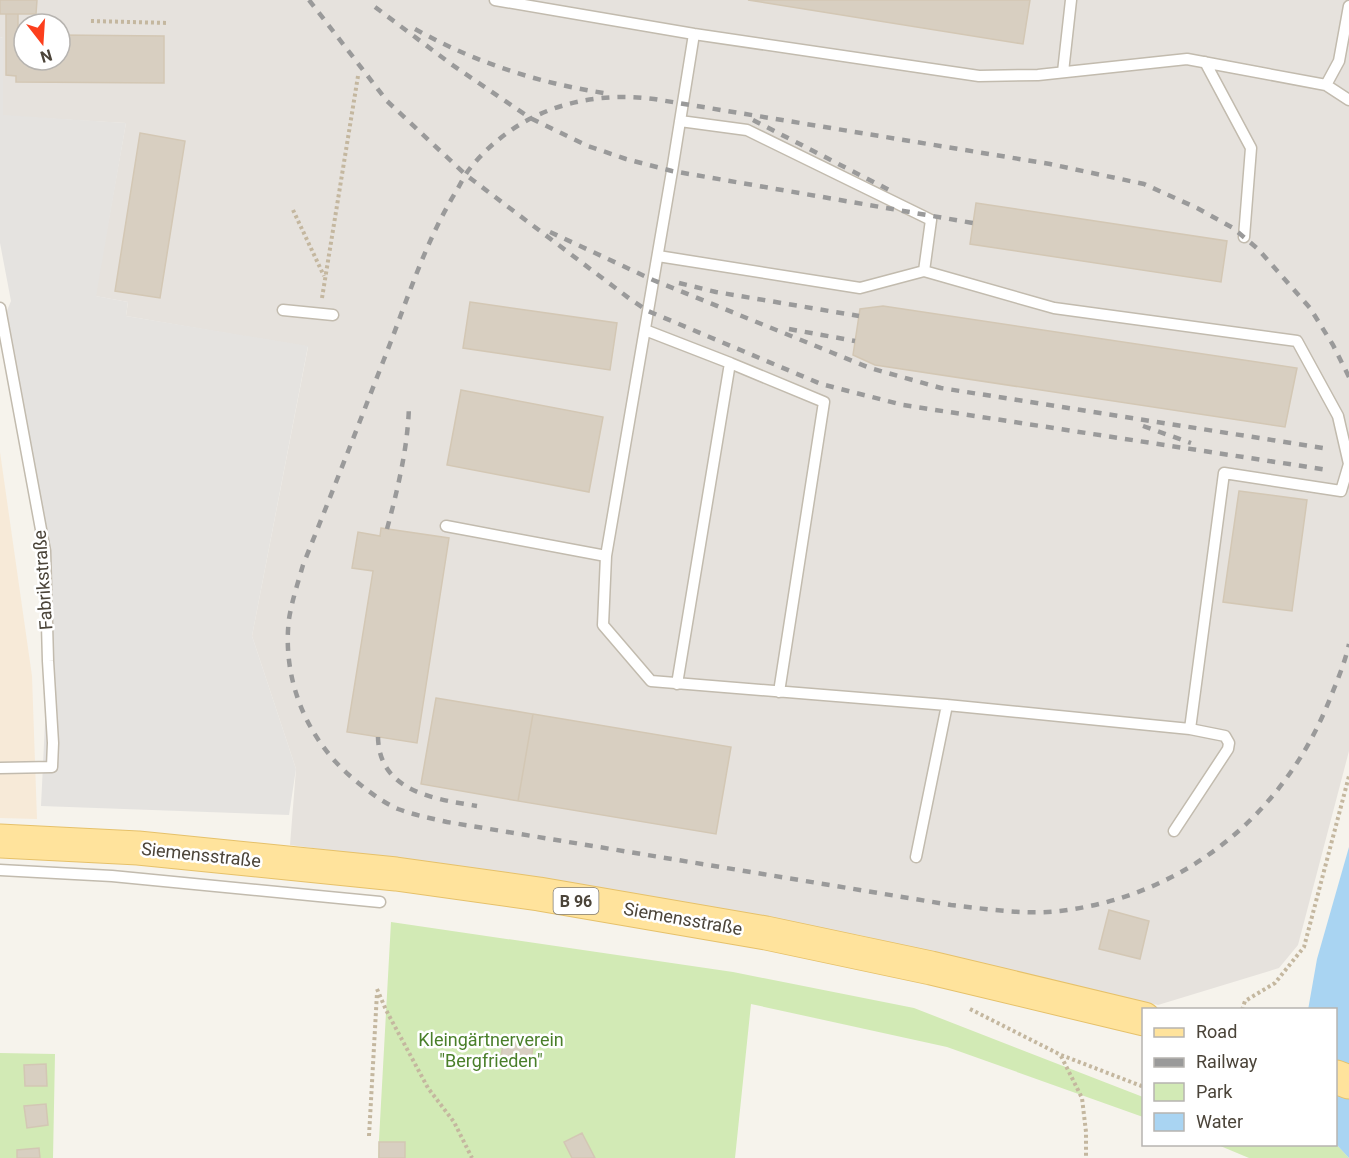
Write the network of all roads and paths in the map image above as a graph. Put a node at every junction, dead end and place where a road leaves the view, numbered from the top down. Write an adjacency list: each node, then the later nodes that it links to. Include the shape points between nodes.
1 (495, 0): 6 (lane)
2 (1071, 0): 8 (lane)
3 (1349, 6): 10 (lane, via 1339,61)
4 (91, 21): 5 (path)
5 (169, 23)
6 (694, 34): 8 (lane, via 979,76); 12 (lane)
7 (1205, 62): 8 (lane, via 1187,59); 10 (lane); 14 (lane, via 1251,148)
8 (1064, 72)
9 (358, 76): 17 (path)
10 (1326, 85): 11 (lane)
11 (1349, 100)
12 (680, 121): 15 (lane); 16 (lane, via 747,130 931,220)
13 (293, 210): 17 (path)
14 (1244, 237)
15 (658, 256): 16 (lane, via 860,288); 22 (lane)
16 (924, 271): 29 (lane, via 1054,308 1297,340 1338,416 1349,464 1341,491 1224,473)
17 (324, 277): 20 (path)
18 (0, 308): 30 (lane, Fabrikstraße, via 45,550 53,743 52,767)
19 (283, 310): 20 (lane)
20 (320, 314): 21 (lane)
21 (333, 315)
22 (645, 330): 23 (lane); 25 (lane)
23 (730, 363): 26 (lane); 27 (lane, via 824,402)
24 (446, 526): 25 (lane)
25 (606, 556): 26 (lane, via 603,625 651,681)
26 (677, 684): 27 (lane)
27 (779, 692): 28 (lane)
28 (947, 705): 29 (lane); 34 (lane)
29 (1190, 729): 32 (lane, via 1225,736 1229,743)
30 (0, 768)
31 (1349, 776): 38 (path, via 1304,947 1275,982 1245,1000)
32 (1174, 831)
33 (0, 841): 39 (main road, Siemensstraße / B 96, via 150,850 396,874 539,894 777,935)
34 (916, 857)
35 (0, 870): 36 (lane, via 112,876)
36 (380, 902)
37 (966, 1007): 40 (path)
38 (1243, 1008)
39 (1142, 1019)
40 (1061, 1055): 41 (path); 44 (path, via 1082,1098)
41 (1142, 1087)
42 (369, 1136): 43 (path, via 377,989 428,1088 454,1122)
43 (472, 1158)
44 (1086, 1158)

